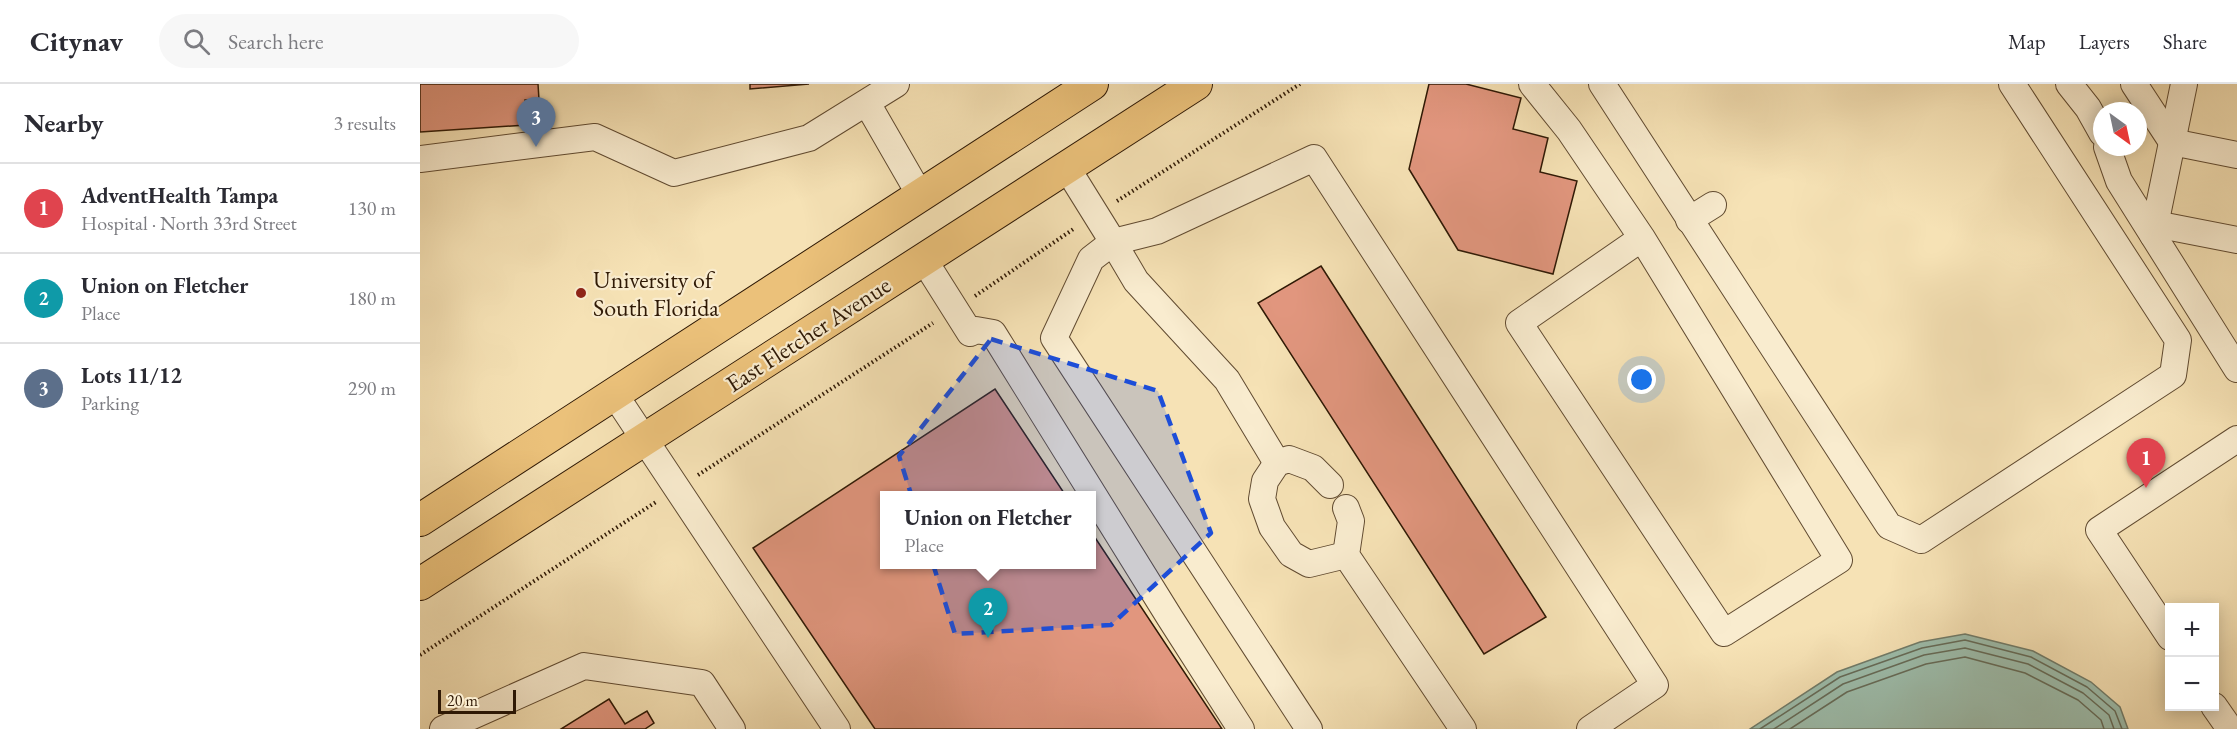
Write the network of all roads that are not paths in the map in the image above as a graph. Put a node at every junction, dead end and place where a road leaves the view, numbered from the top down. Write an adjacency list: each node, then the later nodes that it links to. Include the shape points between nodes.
1 (897, 84): 10 (street)
2 (1092, 84): 17 (main road)
3 (1196, 84): 16 (main road, East Fletcher Avenue)
4 (1532, 84): 21 (street, via 1569,130)
5 (1602, 84): 19 (street)
6 (2012, 84): 19 (street, via 2036,138 2178,340 2173,375 1921,540 1888,526)
7 (2068, 84): 11 (street)
8 (2134, 84): 12 (street)
9 (2184, 84): 12 (street)
10 (867, 103): 15 (street, via 809,138 674,173 595,137); 17 (street)
11 (2093, 117)
12 (2172, 142): 13 (street); 20 (street)
13 (2237, 155)
14 (2110, 156): 20 (street, via 2119,181)
15 (420, 159)
16 (1068, 168): 23 (street); 24 (main road, East Fletcher Avenue)
17 (920, 195): 28 (main road)
18 (1713, 205): 19 (street)
19 (1689, 220)
20 (2154, 230): 22 (street); 25 (street)
21 (1642, 238): 21 (street, via 1519,323 1724,633 1839,560)
22 (2237, 240)
23 (1113, 242): 31 (street, via 1136,282 1227,380); 44 (street, via 1091,259 1054,338); 46 (street, via 1157,231 1314,158 1655,685)
24 (924, 260): 30 (main road, East Fletcher Avenue); 33 (street, via 970,333 993,333)
25 (2210, 325): 26 (street); 27 (street)
26 (2237, 331)
27 (2237, 369)
28 (615, 395): 30 (street); 36 (main road)
29 (2237, 439): 39 (street, via 2099,530)
30 (644, 440): 38 (main road, East Fletcher Avenue); 42 (street)
31 (1277, 463): 32 (street, via 1289,459 1313,468); 37 (street, via 1265,481 1262,499 1272,527 1291,554 1309,564)
32 (1330, 485)
33 (1091, 491)
34 (1096, 499): 43 (street)
35 (1346, 508): 37 (street, via 1351,521)
36 (420, 520)
37 (1346, 555): 45 (street)
38 (420, 585)
39 (2165, 631)
40 (443, 729): 41 (street, via 584,666 702,683)
41 (732, 729)
42 (837, 729)
43 (1241, 729)
44 (1309, 729)
45 (1463, 729)
46 (1590, 729)

